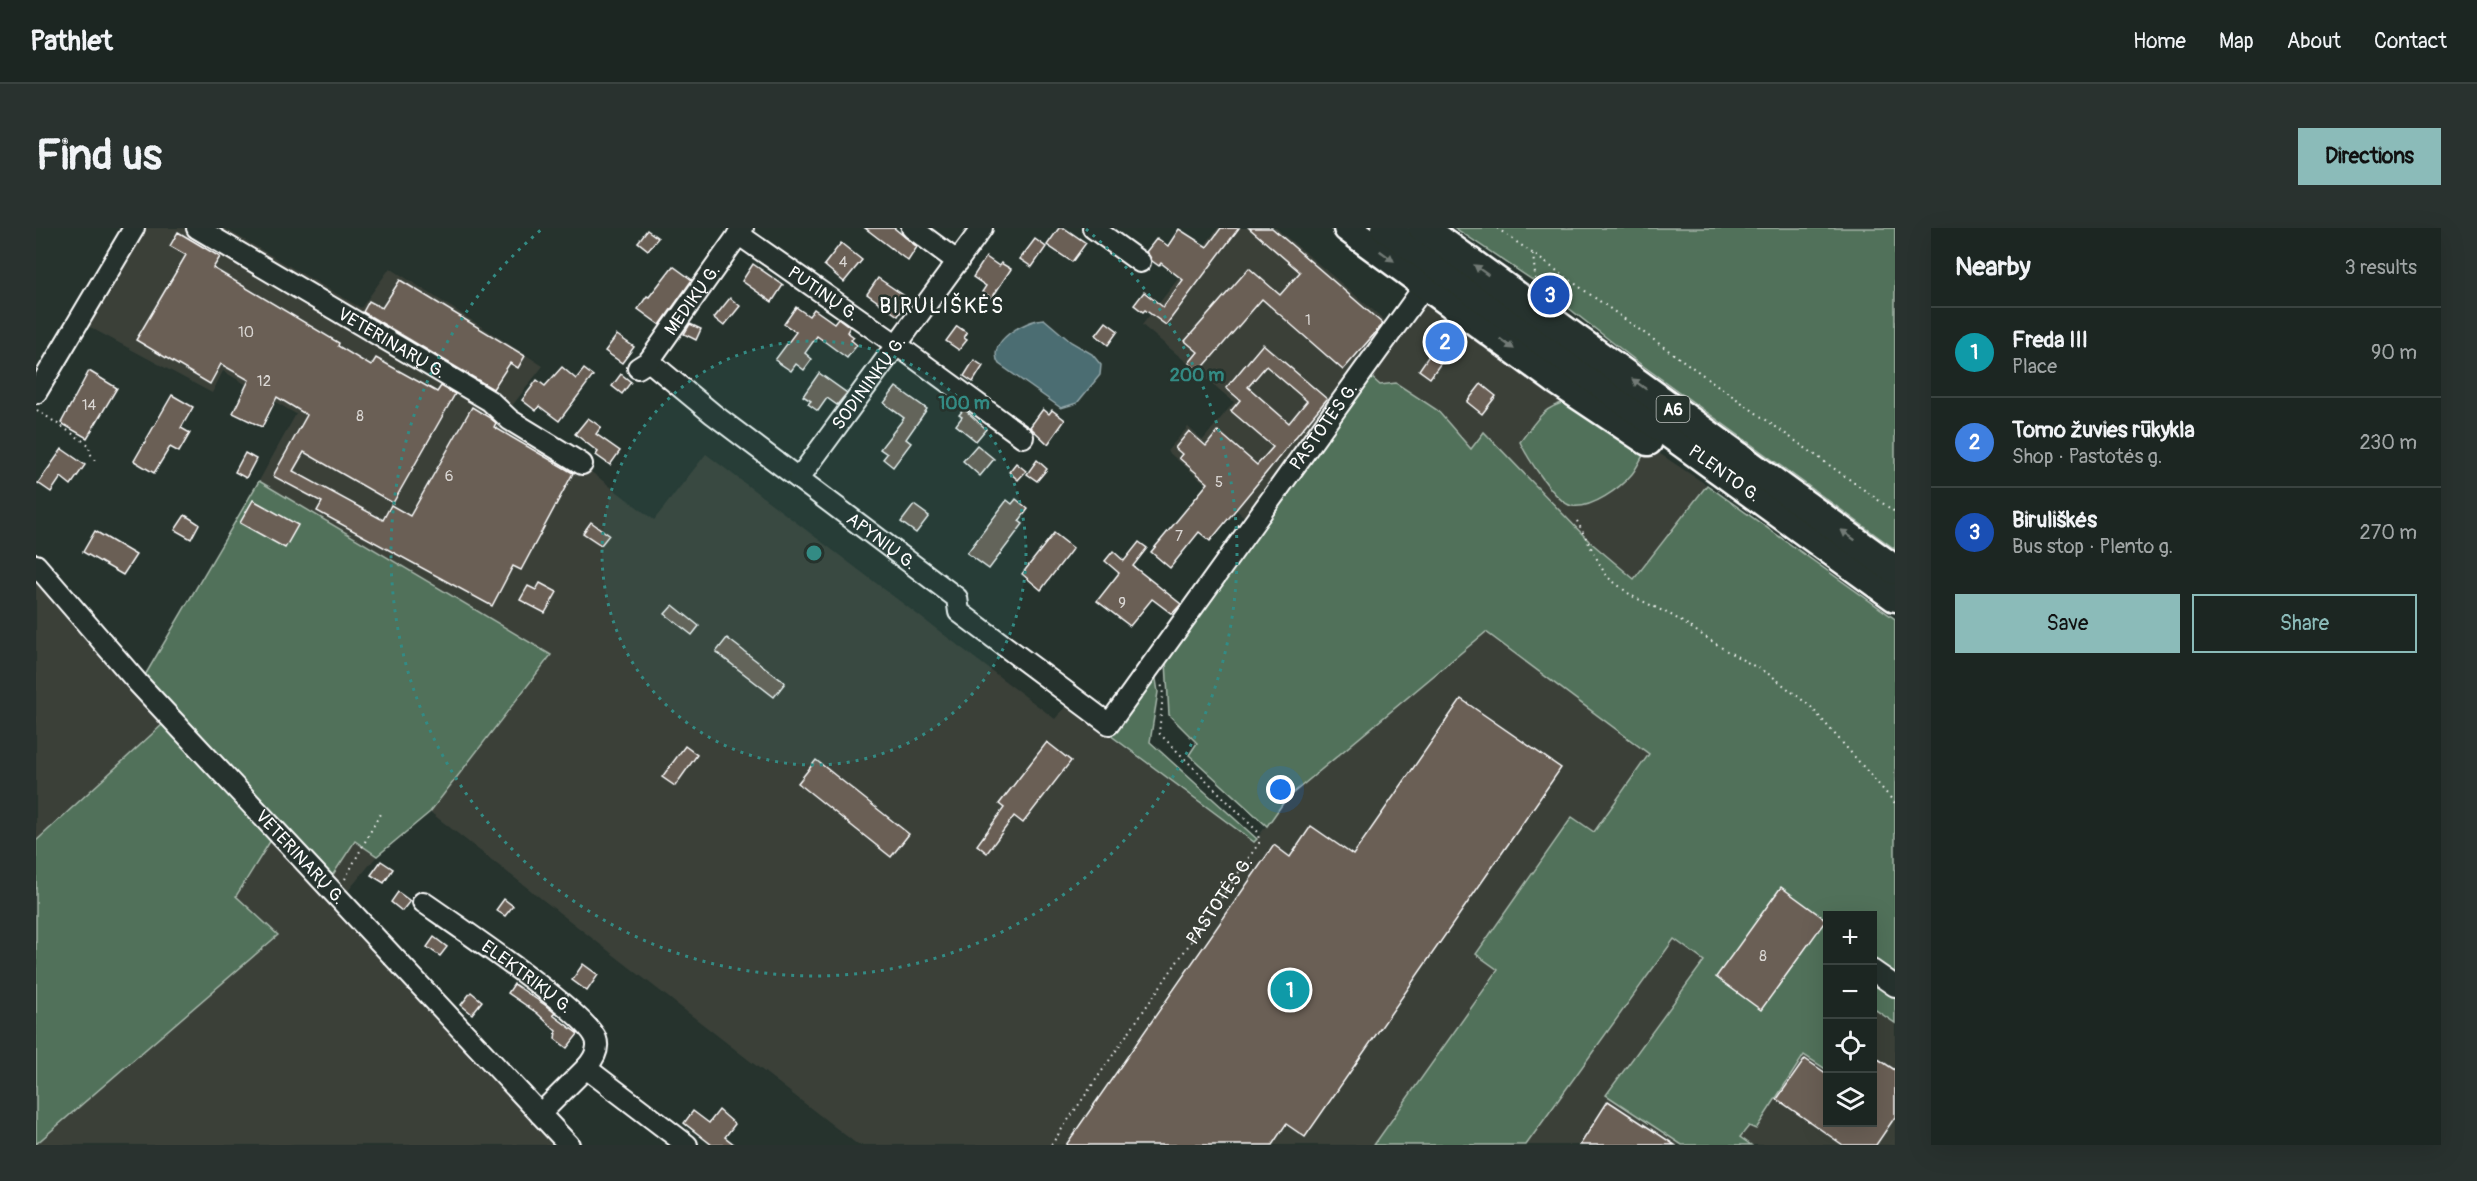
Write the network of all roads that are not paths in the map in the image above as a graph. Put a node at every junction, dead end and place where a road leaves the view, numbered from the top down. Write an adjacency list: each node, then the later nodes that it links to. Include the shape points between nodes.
1 (134, 228): 15 (street)
2 (196, 228): 17 (street, VETERINARŲ G., via 490,401 510,420)
3 (912, 228): 10 (street)
4 (982, 228): 10 (street, SODININKŲ G.)
5 (1093, 228): 11 (street)
6 (1348, 228): 12 (highway, one-way to 12)
7 (1386, 228): 12 (highway, A6)
8 (1423, 228): 12 (highway, A6)
9 (741, 231): 13 (street, PUTINŲ G.); 14 (street, MEDIKŲ G.)
10 (958, 262): 13 (street, SODININKŲ G.)
11 (1140, 262)
12 (1438, 266): 20 (highway, PLENTO G. / A6, one-way to 12); 21 (highway, PLENTO G. / A6, one-way to 21); 22 (street, PASTOTĖS G.)
13 (897, 345): 16 (street, PUTINŲ G.); 18 (street, SODININKŲ G.)
14 (643, 364): 18 (street, APYNIŲ G.)
15 (36, 393)
16 (1023, 437)
17 (582, 464)
18 (799, 478): 22 (street, APYNIŲ G., via 957,598 959,612)
19 (36, 565): 27 (street, VETERINARŲ G., via 138,683)
20 (1895, 570)
21 (1895, 597)
22 (1109, 724)
23 (423, 902): 26 (street, ELEKTRIKŲ G., via 589,1026 597,1040 596,1056)
24 (1877, 973): 25 (street)
25 (1895, 986)
26 (586, 1068): 27 (street, ELEKTRIKŲ G.); 29 (street)
27 (540, 1114): 28 (street, VETERINARŲ G.)
28 (569, 1145)
29 (687, 1145)

